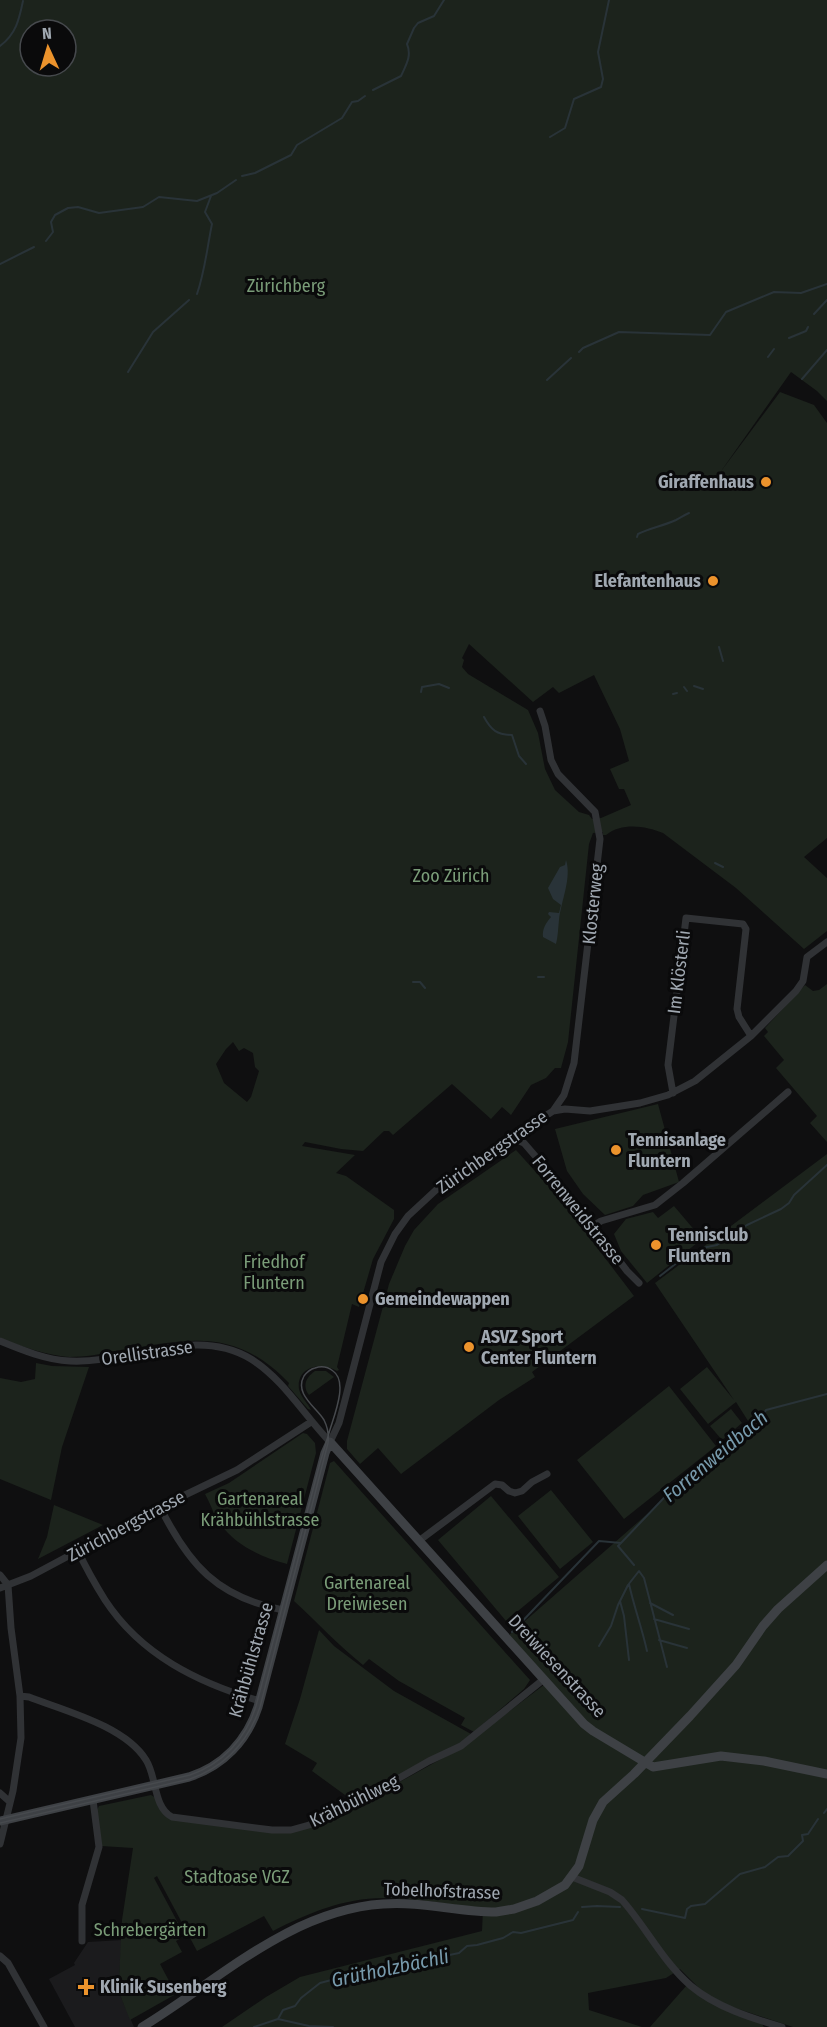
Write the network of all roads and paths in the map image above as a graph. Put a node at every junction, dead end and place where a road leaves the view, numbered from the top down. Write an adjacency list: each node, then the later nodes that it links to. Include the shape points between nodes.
1 (540, 711): 6 (street, Klosterweg, via 558,774 593,808 600,836 574,1063 564,1095)
2 (827, 942): 3 (street, Zürichbergstrasse, via 807,957 806,973 796,991)
3 (751, 1036): 5 (street, Zürichbergstrasse, via 711,1069); 5 (street, Im Klösterli, via 737,1009 746,929 743,924 686,918 669,1065)
4 (788, 1092): 8 (street, via 655,1205)
5 (673, 1093): 6 (street, Zürichbergstrasse, via 604,1110)
6 (553, 1111): 7 (street, Zürichbergstrasse)
7 (515, 1139): 8 (street, Forrenweidstrasse, via 524,1143); 12 (street, Zürichbergstrasse, via 436,1190 395,1234 381,1262 339,1423)
8 (593, 1226): 9 (street, Forrenweidstrasse)
9 (639, 1284)
10 (0, 1341): 11 (street, Orellistrasse, via 45,1358 70,1361 189,1345 229,1350 266,1370)
11 (311, 1422): 12 (street, Orellistrasse); 14 (street, Zürichbergstrasse, via 237,1470)
12 (330, 1442): 15 (street, Dreiwiesenstrasse); 21 (street, Krähbühlstrasse)
13 (547, 1474): 15 (street, via 515,1493 495,1484)
14 (160, 1507): 16 (street, Zürichbergstrasse); 21 (street, via 184,1551 205,1574 250,1601)
15 (420, 1540): 22 (street, Dreiwiesenstrasse)
16 (78, 1551): 19 (street, Zürichbergstrasse); 24 (street, via 105,1601 147,1646 198,1679)
17 (827, 1565): 25 (street, Tobelhofstrasse, via 778,1609 736,1665)
18 (0, 1575): 19 (street)
19 (8, 1585): 20 (street, Zürichbergstrasse); 23 (street)
20 (0, 1588)
21 (283, 1611): 24 (street, Krähbühlstrasse)
22 (544, 1679): 25 (street, Dreiwiesenstrasse, via 584,1724); 27 (street, Krähbühlweg, via 461,1746 336,1814 291,1830 172,1817 161,1806)
23 (20, 1696): 27 (street, Krähbühlweg, via 119,1735 146,1760); 30 (street, via 20,1752)
24 (260, 1701): 27 (street, Krähbühlstrasse, via 248,1730 225,1757 196,1775)
25 (645, 1764): 26 (street, via 657,1767 729,1756); 33 (street, Tobelhofstrasse, via 599,1808)
26 (827, 1774)
27 (155, 1785): 29 (street, Krähbühlstrasse)
28 (0, 1793): 30 (street)
29 (93, 1800): 31 (street, Krähbühlstrasse); 34 (street, via 99,1847 82,1905)
30 (10, 1802): 31 (street)
31 (3, 1820): 32 (street)
32 (0, 1844)
33 (572, 1877): 37 (street, Tobelhofstrasse, via 537,1901 496,1912 394,1904 330,1914 252,1953); 38 (street, via 622,1900 676,1971 704,1996)
34 (82, 1941)
35 (0, 1956): 36 (street)
36 (44, 2027)
37 (142, 2027)
38 (782, 2027)

